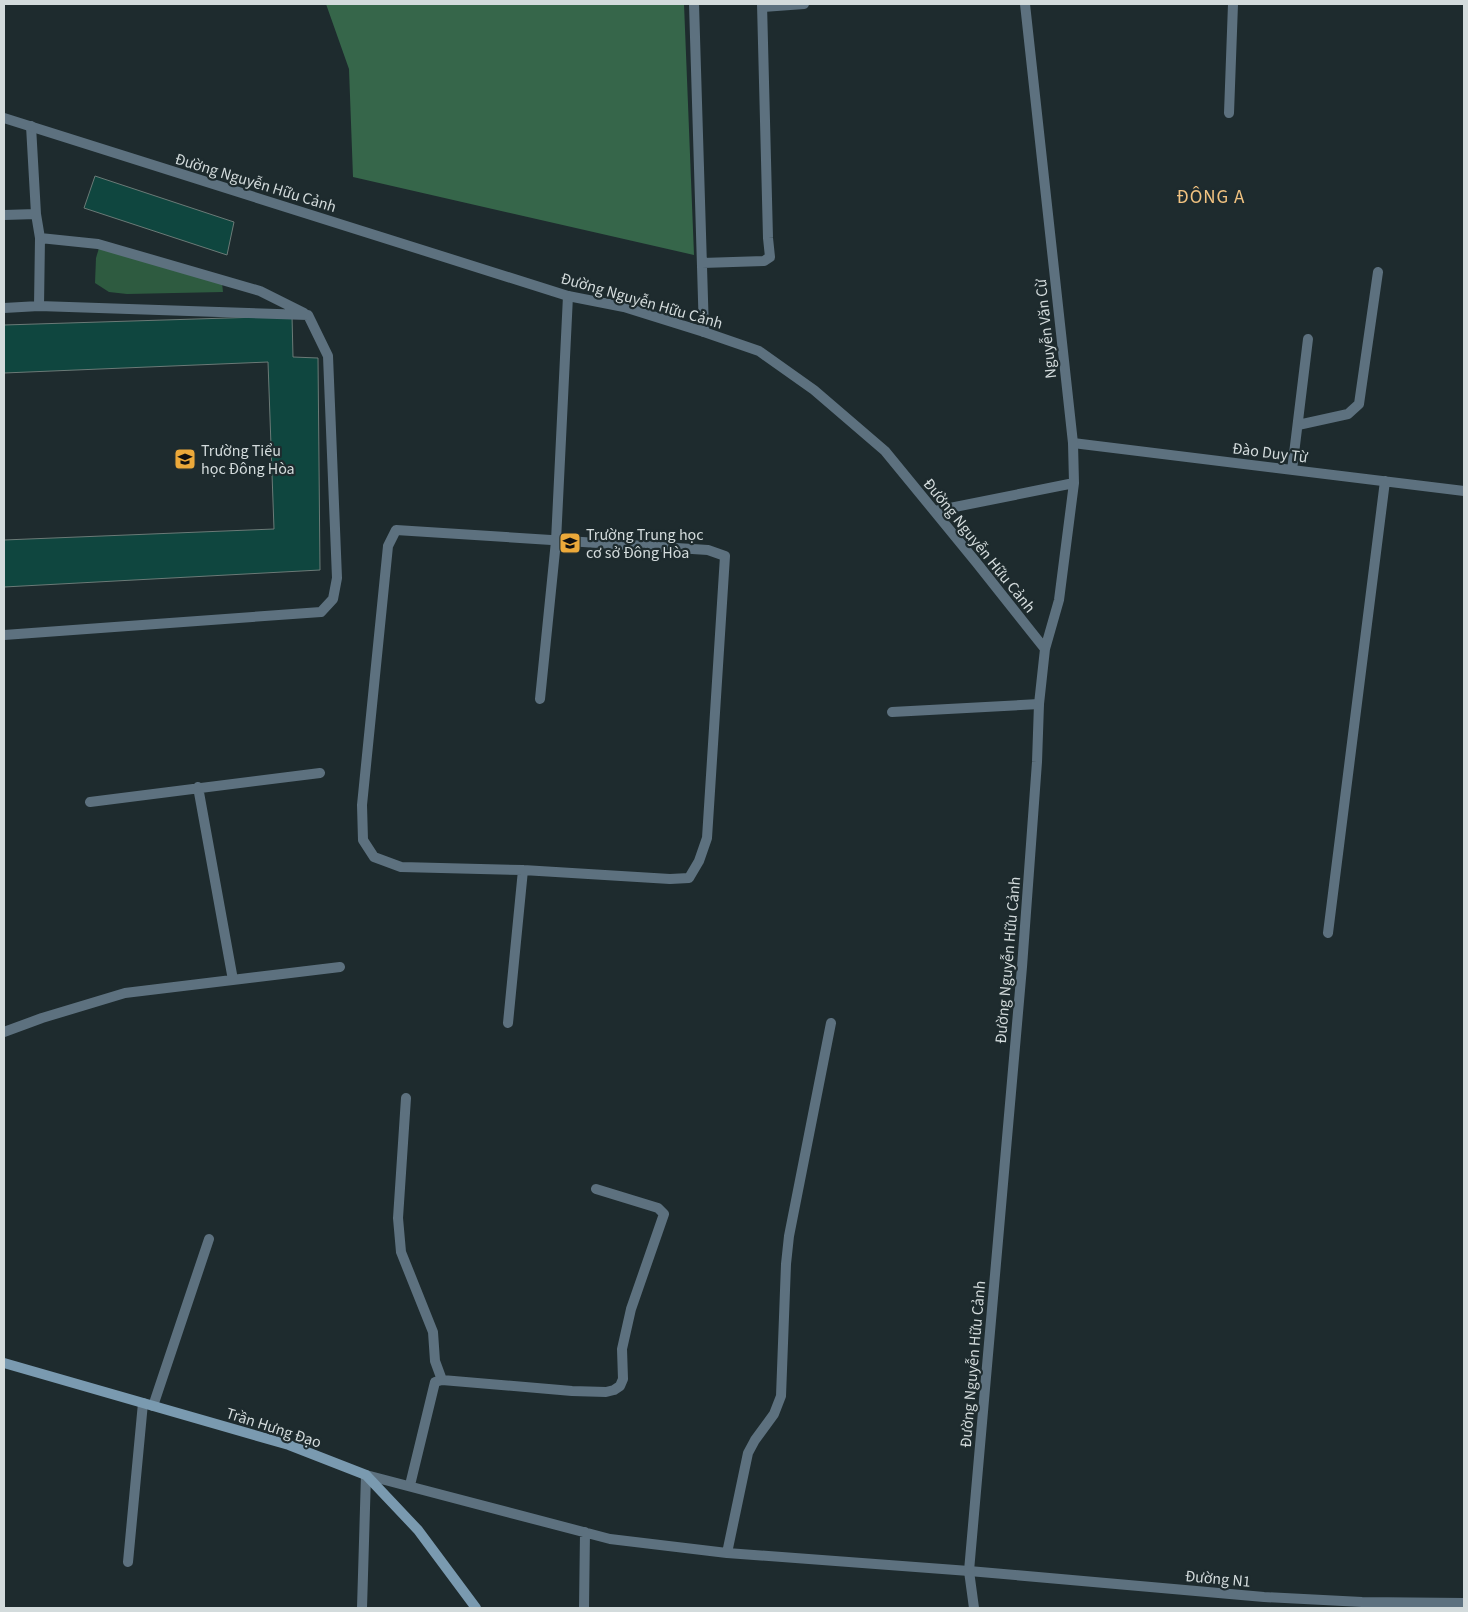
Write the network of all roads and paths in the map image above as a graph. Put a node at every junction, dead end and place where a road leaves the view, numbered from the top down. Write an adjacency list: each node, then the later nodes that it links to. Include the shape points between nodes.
1 (694, 4): 12 (street)
2 (804, 4): 5 (street)
3 (1025, 4): 21 (street, Nguyễn Văn Cừ)
4 (1233, 4): 6 (street)
5 (762, 5): 12 (street, via 770,257 764,261)
6 (1229, 113)
7 (4, 118): 8 (street, Đường Nguyễn Hữu Cảnh)
8 (30, 126): 9 (street); 14 (street, Đường Nguyễn Hữu Cảnh)
9 (36, 214): 10 (street); 11 (street)
10 (4, 215)
11 (40, 238): 15 (street); 17 (street, via 98,244 260,290)
12 (702, 264): 18 (street)
13 (1378, 272): 20 (street, via 1359,404 1348,414)
14 (568, 296): 18 (street, Đường Nguyễn Hữu Cảnh, via 624,307); 27 (street)
15 (39, 306): 16 (street); 17 (street)
16 (4, 308)
17 (308, 315): 28 (street, via 328,356 338,578 333,600 321,612)
18 (704, 332): 26 (street, Đường Nguyễn Hữu Cảnh, via 759,351 814,390 884,451)
19 (1308, 339): 20 (street)
20 (1298, 425): 22 (street)
21 (1072, 443): 22 (street, Đào Duy Từ); 24 (street, Nguyễn Văn Cừ)
22 (1292, 470): 23 (street, Đào Duy Từ)
23 (1385, 481): 25 (street, Đào Duy Từ); 37 (street)
24 (1074, 483): 26 (street); 29 (street, Nguyễn Văn Cừ, via 1059,600)
25 (1464, 491)
26 (935, 511): 29 (street, Đường Nguyễn Hữu Cảnh)
27 (556, 541): 30 (street); 36 (street, via 396,530 388,546 386,565 362,805 363,840 374,857 401,867); 36 (street, via 708,550 725,556 706,838 699,861 689,878)
28 (4, 635)
29 (1045, 649): 31 (street, Đường Nguyễn Hữu Cảnh)
30 (540, 699)
31 (1039, 704): 32 (street); 54 (street, Đường Nguyễn Hữu Cảnh, via 1022,967)
32 (892, 712)
33 (320, 773): 34 (street)
34 (198, 787): 35 (street); 39 (street)
35 (90, 802)
36 (523, 870): 40 (street)
37 (1328, 933)
38 (340, 967): 39 (street)
39 (232, 980): 42 (street, via 125,993)
40 (508, 1022)
41 (832, 1023): 52 (street, via 789,1236 781,1396 774,1414 748,1453)
42 (4, 1032)
43 (406, 1098): 47 (street, via 398,1218 401,1252 433,1332 435,1361)
44 (596, 1189): 47 (street, via 658,1208 664,1214 631,1309 622,1349 623,1378 620,1386 606,1392 572,1391)
45 (209, 1239): 48 (street)
46 (4, 1363): 48 (main road, Trần Hưng Đạo)
47 (442, 1380): 50 (street, via 436,1382)
48 (148, 1405): 49 (main road, Trần Hưng Đạo, via 290,1445); 53 (street)
49 (366, 1475): 50 (street, Đường N1); 56 (street); 57 (main road, Trần Hưng Đạo, via 418,1530)
50 (410, 1485): 51 (street, Đường N1)
51 (585, 1532): 52 (street, Đường N1, via 610,1539); 58 (street)
52 (727, 1553): 54 (street, Đường N1)
53 (128, 1562)
54 (969, 1571): 55 (street, Đường N1, via 1264,1597); 59 (street, Đường Nguyễn Hữu Cảnh)
55 (1464, 1603)
56 (362, 1608)
57 (476, 1608)
58 (584, 1608)
59 (974, 1608)

